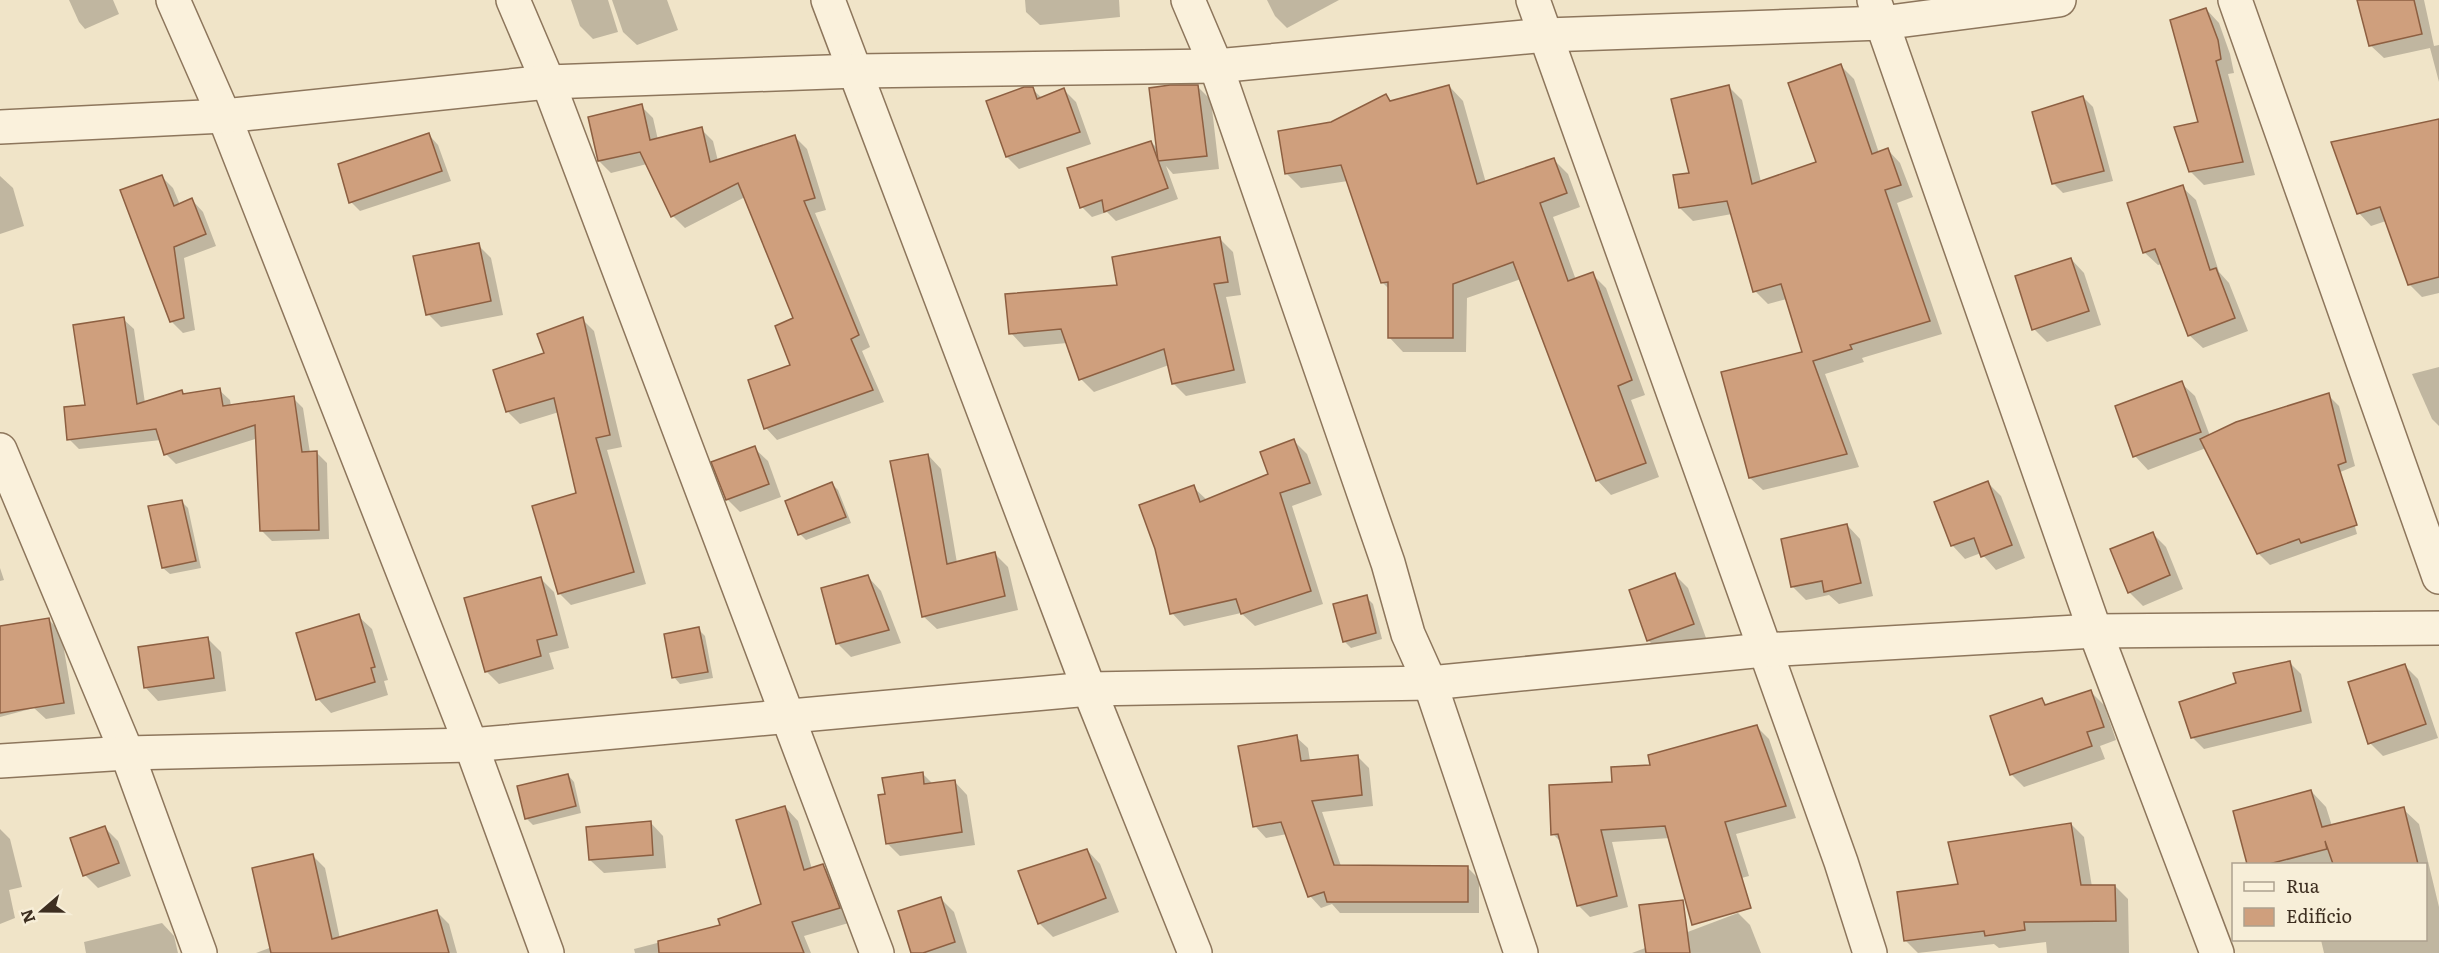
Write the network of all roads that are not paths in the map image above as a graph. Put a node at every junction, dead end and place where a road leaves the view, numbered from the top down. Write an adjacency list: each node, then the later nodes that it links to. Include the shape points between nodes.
1 (173, 0): 13 (street)
2 (513, 0): 12 (street)
3 (828, 0): 11 (street)
4 (1188, 0): 10 (street)
5 (1533, 0): 9 (street)
6 (2059, 0): 8 (street)
7 (2235, 0): 16 (street)
8 (1878, 12): 9 (street); 18 (street)
9 (1546, 35): 10 (street); 19 (street)
10 (1216, 66): 11 (street); 20 (street, via 1388,563 1408,634)
11 (857, 71): 12 (street); 21 (street)
12 (549, 82): 13 (street); 22 (street)
13 (224, 116): 14 (street); 23 (street)
14 (0, 127)
15 (0, 450): 24 (street)
16 (2439, 577)
17 (2439, 628): 18 (street)
18 (2096, 631): 19 (street); 32 (street)
19 (1764, 650): 20 (street); 31 (street)
20 (1430, 683): 21 (street); 30 (street)
21 (1089, 689): 22 (street); 29 (street)
22 (787, 718): 23 (street); 28 (street)
23 (471, 745): 24 (street); 27 (street)
24 (128, 753): 25 (street); 26 (street)
25 (0, 761)
26 (200, 953)
27 (547, 953)
28 (877, 953)
29 (1195, 953)
30 (1521, 953)
31 (1870, 953)
32 (2217, 953)

